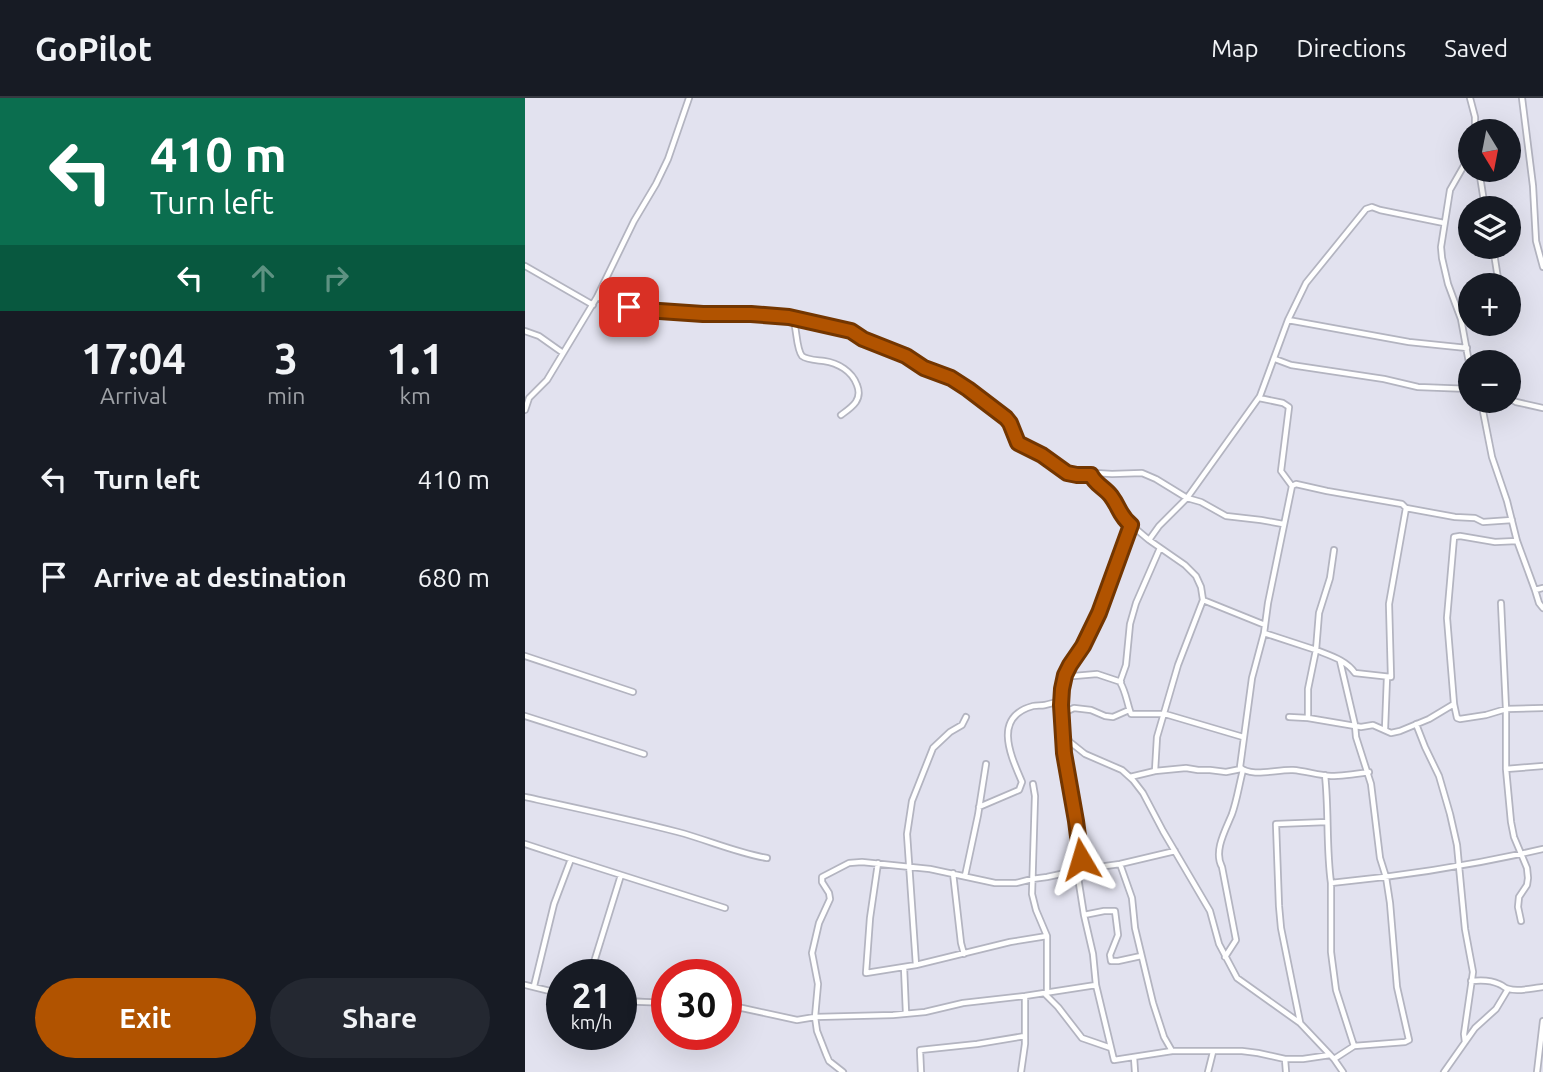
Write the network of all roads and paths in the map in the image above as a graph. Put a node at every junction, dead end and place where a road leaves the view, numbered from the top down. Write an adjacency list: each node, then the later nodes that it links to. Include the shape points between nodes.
1 (689, 98): 9 (street, via 662,171)
2 (1470, 98): 4 (street)
3 (1523, 98): 8 (street, via 1536,241)
4 (1475, 119)
5 (1458, 173): 6 (street)
6 (1444, 223): 12 (street, via 1369,207 1306,283); 14 (street, via 1442,258)
7 (525, 266): 10 (street)
8 (1543, 267)
9 (597, 297): 10 (street); 11 (street, via 645,310)
10 (593, 305): 15 (street)
11 (793, 319): 24 (street, via 803,356 834,364 851,373 857,384 859,399); 25 (street, via 851,331 951,378 1006,418 1018,443 1067,473)
12 (1288, 320): 14 (street); 16 (street)
13 (525, 331): 15 (street)
14 (1467, 348)
15 (563, 353): 18 (street, via 547,380)
16 (1275, 359): 17 (street, via 1418,387); 19 (street)
17 (1458, 389)
18 (527, 397): 22 (street)
19 (1259, 397): 26 (street, via 1289,407 1281,471); 27 (street)
20 (1521, 403): 21 (street)
21 (1543, 408)
22 (525, 410)
23 (1483, 413): 29 (street)
24 (841, 415)
25 (1091, 475): 27 (street, via 1142,473); 31 (street)
26 (1292, 486): 28 (street); 30 (street)
27 (1187, 498): 30 (street, via 1226,516); 32 (street)
28 (1406, 508): 29 (street, via 1483,522); 47 (street, via 1389,604 1391,677)
29 (1512, 520): 33 (street)
30 (1283, 524): 41 (street)
31 (1131, 525): 32 (street); 46 (street, via 1099,613)
32 (1149, 540): 34 (street)
33 (1517, 541): 37 (street); 51 (street, via 1454,537 1447,618)
34 (1160, 548): 38 (street, via 1196,576); 48 (street, via 1136,603)
35 (1334, 550): 43 (street, via 1319,613)
36 (1543, 588): 37 (street)
37 (1535, 590): 40 (street)
38 (1203, 600): 41 (street); 56 (street)
39 (1501, 603): 53 (street)
40 (1543, 608)
41 (1265, 625): 42 (street)
42 (1264, 633): 43 (street); 65 (street)
43 (1316, 650): 45 (street); 60 (street)
44 (525, 656): 49 (street)
45 (1340, 661): 47 (street, via 1355,673); 62 (street)
46 (1066, 673): 48 (street, via 1097,674); 50 (street)
47 (1387, 677): 63 (street)
48 (1120, 682): 54 (street)
49 (632, 692)
50 (1061, 701): 55 (street); 77 (street, via 1015,715 1007,746 1022,782 1019,790)
51 (1454, 704): 53 (street, via 1459,719); 61 (street)
52 (1543, 708): 53 (street)
53 (1506, 709): 69 (street)
54 (1129, 710): 55 (street, via 1113,717 1074,708); 56 (street, via 1131,714)
55 (1061, 714): 64 (street)
56 (1164, 714): 65 (street); 71 (street, via 1157,737)
57 (525, 716): 66 (street)
58 (965, 717): 88 (street, via 962,725 933,748 912,801 907,834)
59 (1289, 717): 60 (street)
60 (1308, 718): 62 (street)
61 (1416, 724): 63 (street, via 1391,733); 87 (street, via 1439,776)
62 (1355, 725): 63 (street); 72 (street)
63 (1385, 729)
64 (1062, 732): 74 (street, via 1085,754); 89 (street)
65 (1243, 737): 70 (street)
66 (644, 754)
67 (986, 764): 77 (street)
68 (1543, 766): 69 (street)
69 (1506, 769): 82 (street, via 1511,822)
70 (1242, 770): 71 (street); 73 (street); 103 (street, via 1219,862 1236,940)
71 (1156, 771): 74 (street)
72 (1369, 772): 73 (street); 94 (street)
73 (1325, 775): 78 (street)
74 (1130, 777): 81 (street)
75 (1033, 784): 95 (street)
76 (525, 797): 83 (street, via 652,825)
77 (979, 807): 93 (street)
78 (1327, 822): 96 (street); 120 (street, via 1276,824 1281,928)
79 (525, 845): 84 (street)
80 (1543, 849): 82 (street)
81 (1175, 851): 86 (street); 103 (street, via 1210,911)
82 (1521, 854): 87 (street); 99 (street, via 1528,878 1519,897)
83 (767, 858)
84 (571, 859): 92 (street); 110 (street, via 554,904)
85 (878, 863): 88 (street); 106 (street, via 866,973); 118 (street, via 849,863 822,877 829,899 812,953 818,984)
86 (1120, 864): 89 (street); 102 (street, via 1132,898)
87 (1458, 866): 94 (street); 107 (street)
88 (909, 868): 91 (street); 105 (street)
89 (1084, 869): 90 (street)
90 (1077, 871): 95 (street); 98 (street)
91 (953, 873): 93 (street); 101 (street)
92 (621, 875): 97 (street); 104 (street)
93 (965, 876): 95 (street, via 1006,884)
94 (1386, 877): 96 (street); 123 (street, via 1397,987 1409,1040)
95 (1032, 878): 100 (street, via 1036,910)
96 (1331, 883): 123 (street, via 1336,990)
97 (725, 908)
98 (1084, 915): 102 (street, via 1115,911 1118,935 1111,961); 109 (street)
99 (1521, 921)
100 (1047, 936): 101 (street); 114 (street)
101 (964, 954): 105 (street)
102 (1141, 956): 125 (street)
103 (1225, 957): 120 (street, via 1237,978)
104 (595, 959)
105 (916, 965): 106 (street)
106 (904, 967): 117 (street)
107 (1471, 981): 113 (street); 122 (street)
108 (525, 985): 110 (street)
109 (1096, 985): 114 (street); 124 (street)
110 (534, 986): 112 (street)
111 (1543, 987): 113 (street)
112 (546, 989)
113 (1508, 989): 122 (street)
114 (1046, 993): 115 (street); 124 (street, via 1082,1038)
115 (1025, 996): 117 (street); 121 (street)
116 (742, 1008): 118 (street, via 797,1020)
117 (906, 1013): 118 (street)
118 (815, 1017): 130 (street, via 826,1054)
119 (1543, 1021): 138 (street)
120 (1300, 1023): 128 (street)
121 (1025, 1036): 131 (street, via 920,1050); 132 (street)
122 (1465, 1042): 137 (street)
123 (1354, 1046): 128 (street)
124 (1112, 1049): 127 (street, via 1114,1060)
125 (1172, 1051): 126 (street); 127 (street)
126 (1213, 1052): 129 (street, via 1258,1052); 134 (street)
127 (1134, 1057): 133 (street)
128 (1333, 1057): 129 (street); 136 (street)
129 (1285, 1059): 135 (street)
130 (843, 1072)
131 (921, 1072)
132 (1021, 1072)
133 (1135, 1072)
134 (1208, 1072)
135 (1286, 1072)
136 (1343, 1072)
137 (1444, 1072)
138 (1537, 1072)

